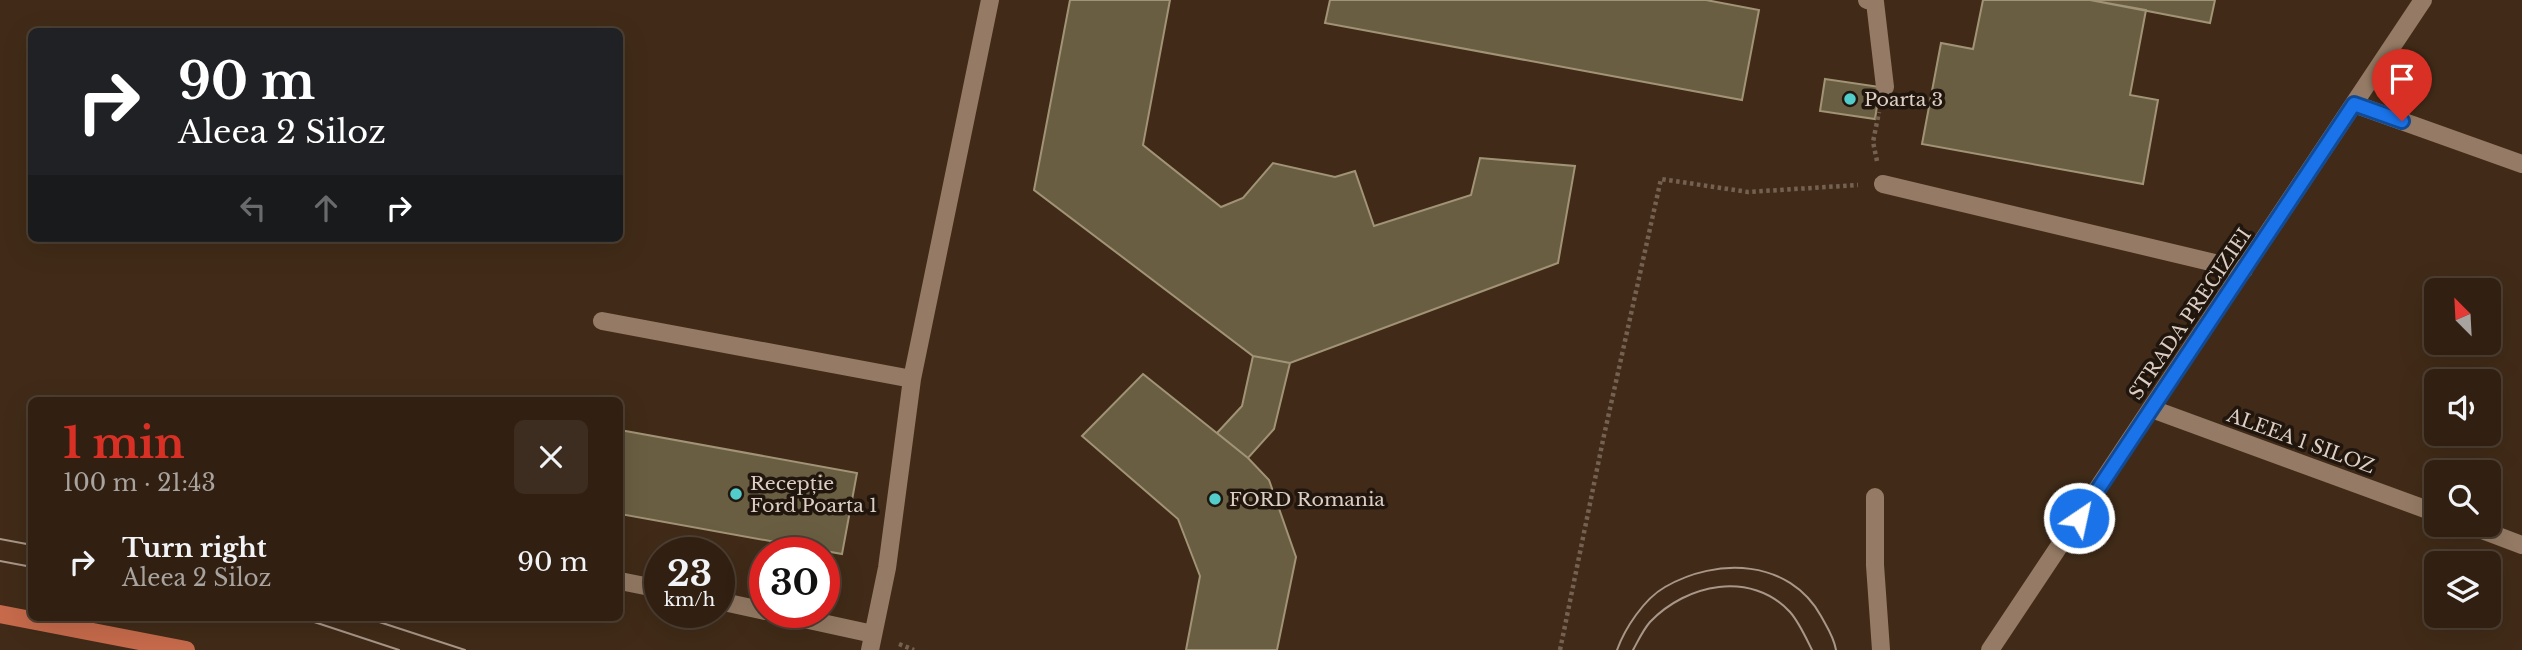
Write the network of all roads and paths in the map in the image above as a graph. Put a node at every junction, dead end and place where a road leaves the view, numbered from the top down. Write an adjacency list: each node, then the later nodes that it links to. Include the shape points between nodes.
1 (990, 0): 10 (street)
2 (1867, 0): 4 (street, via 1875,2)
3 (2423, 0): 5 (street, STRADA PRECIZIEI)
4 (1885, 87): 7 (path, via 1873,142)
5 (2354, 104): 6 (street); 8 (street, STRADA PRECIZIEI)
6 (2522, 164)
7 (1883, 184): 8 (street); 24 (path, via 1748,192 1661,179)
8 (2244, 270): 11 (street, STRADA PRECIZIEI)
9 (602, 321): 10 (street)
10 (912, 379): 22 (street, via 887,568)
11 (2152, 409): 13 (street, ALEEA 1 SILOZ); 26 (street, STRADA PRECIZIEI)
12 (1875, 497): 25 (street)
13 (2424, 509)
14 (2501, 537): 15 (street)
15 (2522, 545)
16 (623, 581): 17 (street)
17 (644, 585)
18 (0, 614): 19 (main road)
19 (28, 619)
20 (36, 621): 23 (main road)
21 (825, 628): 22 (street)
22 (871, 642)
23 (186, 650)
24 (1560, 650)
25 (1881, 650)
26 (1990, 650)

